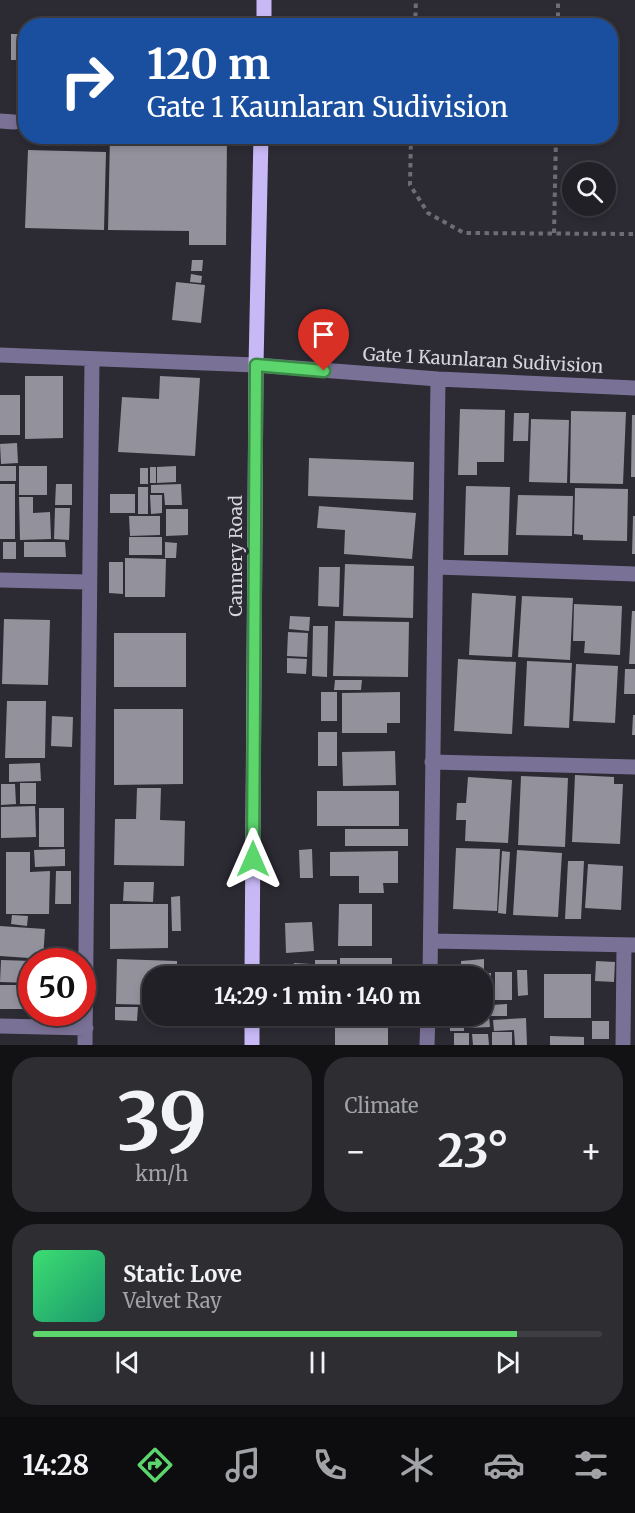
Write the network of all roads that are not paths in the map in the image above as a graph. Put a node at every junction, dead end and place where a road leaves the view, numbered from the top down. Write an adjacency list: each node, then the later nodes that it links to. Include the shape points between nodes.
1 (264, 0): 2 (main road)
2 (264, 18)
3 (261, 144): 6 (main road, Cannery Road)
4 (0, 355): 5 (street, Gate 1 Kaunlaran Sudivision)
5 (92, 359): 6 (street, Gate 1 Kaunlaran Sudivision); 12 (street)
6 (256, 365): 7 (street, Gate 1 Kaunlaran Sudivision); 17 (main road, Cannery Road)
7 (438, 380): 8 (street, Gate 1 Kaunlaran Sudivision); 9 (street)
8 (635, 388)
9 (436, 567): 10 (street); 13 (street)
10 (635, 574)
11 (0, 580): 12 (street)
12 (88, 582): 22 (street)
13 (432, 762): 14 (street); 15 (street)
14 (635, 767)
15 (432, 941): 16 (street); 18 (street)
16 (630, 945): 26 (street)
17 (252, 966)
18 (431, 966)
19 (0, 1026): 22 (street)
20 (252, 1026): 24 (main road)
21 (428, 1026): 25 (street)
22 (86, 1028): 23 (street)
23 (85, 1045)
24 (252, 1045)
25 (427, 1045)
26 (623, 1045)

